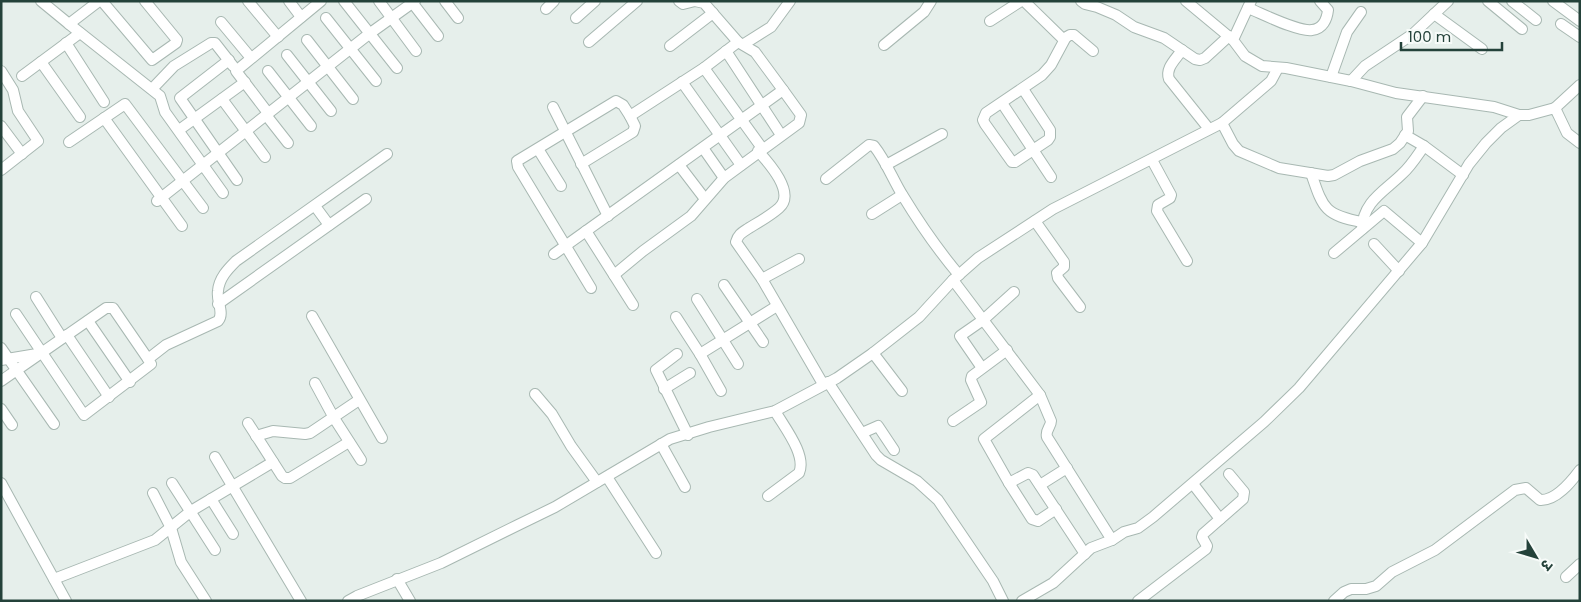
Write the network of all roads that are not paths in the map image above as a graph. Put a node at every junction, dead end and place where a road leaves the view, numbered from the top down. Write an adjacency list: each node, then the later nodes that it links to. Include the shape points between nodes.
1 (100, 1): 2 (street, via 152,60 176,40); 39 (street)
2 (144, 1)
3 (248, 1): 44 (street)
4 (289, 1): 30 (street)
5 (321, 1): 30 (street)
6 (344, 1): 43 (street)
7 (379, 1): 32 (street)
8 (445, 1): 33 (street)
9 (554, 1): 26 (street)
10 (595, 1): 34 (street)
11 (637, 1): 50 (street)
12 (679, 1): 28 (street, via 683,4 699,1)
13 (790, 1): 52 (street, via 771,27)
14 (931, 1): 53 (street, via 924,12)
15 (1023, 1): 36 (street); 48 (street)
16 (1081, 1): 57 (street, via 1164,38)
17 (1186, 1): 47 (street)
18 (1320, 1): 25 (street, via 1328,10 1327,16 1319,28 1312,30 1300,29)
19 (1448, 1): 29 (street)
20 (1488, 1): 41 (street)
21 (1512, 1): 35 (street)
22 (1553, 1): 37 (street)
23 (43, 2): 39 (street)
24 (413, 2): 32 (street); 45 (street)
25 (1250, 4): 47 (street)
26 (546, 9)
27 (1361, 12): 73 (street, via 1347,32)
28 (713, 13): 52 (street); 54 (street)
29 (1434, 14): 55 (street); 75 (street, via 1413,34 1365,66)
30 (302, 17): 44 (street)
31 (326, 18): 56 (street)
32 (391, 18): 43 (street); 58 (street)
33 (458, 18)
34 (576, 18)
35 (1536, 20)
36 (990, 21)
37 (1580, 21)
38 (221, 22): 62 (street)
39 (69, 24): 42 (street)
40 (1562, 24): 46 (street)
41 (1522, 28)
42 (80, 33): 51 (street); 80 (street)
43 (369, 34): 56 (street); 66 (street)
44 (278, 36): 62 (street)
45 (438, 36)
46 (1580, 37)
47 (1231, 38): 57 (street, via 1200,60); 68 (street, via 1245,56 1262,66)
48 (1065, 39): 60 (street, via 1074,35); 81 (street, via 1047,70)
49 (308, 40): 65 (street)
50 (589, 42)
51 (66, 43): 64 (street); 87 (street)
52 (741, 43): 59 (street); 82 (street, via 755,52)
53 (884, 45)
54 (670, 46)
55 (1482, 49)
56 (349, 50): 65 (street); 74 (street)
57 (1182, 50): 103 (street, via 1167,72 1169,79)
58 (416, 51)
59 (726, 51): 67 (street); 89 (street)
60 (1093, 51)
61 (287, 55): 77 (street)
62 (251, 58): 69 (street)
63 (229, 60): 69 (street); 80 (street, via 219,46 212,43 174,66); 98 (street, via 181,98)
64 (41, 62): 72 (street); 96 (street)
65 (328, 66): 77 (street); 86 (street)
66 (397, 68)
67 (704, 68): 78 (street); 99 (street)
68 (1278, 68): 73 (street); 100 (street, via 1271,81)
69 (236, 70): 76 (street)
70 (268, 71): 84 (street)
71 (2, 73): 120 (street, via 13,90 18,111 38,139)
72 (22, 76)
73 (1331, 77): 75 (street)
74 (376, 81)
75 (1351, 81): 83 (street, via 1396,93)
76 (244, 82): 85 (street); 93 (street)
77 (308, 82): 84 (street); 92 (street)
78 (682, 82): 95 (street); 110 (street)
79 (1580, 85): 91 (street)
80 (152, 89): 104 (street, via 163,101 165,112)
81 (1023, 89): 88 (street); 118 (street, via 1050,130 1048,140)
82 (783, 90): 89 (street); 108 (street, via 802,118)
83 (1423, 96): 94 (street); 109 (street, via 1406,119 1409,129)
84 (289, 97): 93 (street); 102 (street)
85 (222, 99): 98 (street); 105 (street)
86 (353, 99)
87 (104, 102)
88 (1002, 103): 118 (street); 118 (street, via 986,113 985,124 1012,162)
89 (762, 106): 99 (street); 108 (street)
90 (553, 107): 106 (street)
91 (1555, 108): 94 (street, via 1529,115); 113 (street, via 1566,133)
92 (331, 111)
93 (267, 114): 105 (street); 112 (street)
94 (1519, 114): 131 (street, via 1486,143)
95 (630, 116): 106 (street, via 616,101); 125 (street, via 635,126 633,132)
96 (80, 117)
97 (104, 118): 111 (street); 134 (street, via 123,105 127,106); 140 (street)
98 (194, 119): 104 (street); 119 (street)
99 (741, 121): 110 (street); 117 (street)
100 (1222, 123): 103 (street); 130 (street, via 1239,151 1279,168)
101 (1, 126): 120 (street)
102 (311, 126)
103 (1210, 128): 123 (street)
104 (179, 130): 124 (street)
105 (245, 131): 119 (street); 122 (street)
106 (566, 132): 116 (street); 125 (street)
107 (942, 134): 128 (street)
108 (781, 135): 117 (street)
109 (1405, 135): 114 (street); 130 (street, via 1393,149 1334,175)
110 (719, 136): 115 (street); 127 (street)
111 (69, 142)
112 (288, 143)
113 (1580, 143)
114 (1424, 146): 131 (street); 150 (street, via 1404,173 1377,195 1364,216)
115 (703, 148): 126 (street); 133 (street)
116 (538, 149): 137 (street); 154 (street, via 520,158 518,167)
117 (760, 150): 127 (street); 162 (street, via 776,172 784,198 779,208 740,234 736,242)
118 (1033, 150): 132 (street)
119 (218, 152): 124 (street); 135 (street)
120 (22, 154): 129 (street)
121 (388, 154): 143 (street)
122 (265, 157)
123 (1152, 160): 147 (street); 158 (street, via 1171,195 1158,205 1157,211)
124 (203, 164): 134 (street); 138 (street)
125 (581, 164): 146 (street)
126 (679, 165): 142 (street); 146 (street)
127 (740, 165): 133 (street)
128 (886, 165): 136 (street, via 875,147 869,145); 139 (street)
129 (1, 170)
130 (1311, 173): 150 (street, via 1326,208)
131 (1463, 174): 152 (street)
132 (1051, 177)
133 (724, 178): 142 (street)
134 (183, 180): 140 (street); 144 (street)
135 (238, 180)
136 (826, 180)
137 (561, 186)
138 (222, 193)
139 (902, 195): 145 (street); 161 (street)
140 (159, 199): 149 (street)
141 (366, 199): 148 (street)
142 (705, 200): 160 (street, via 686,221)
143 (314, 206): 148 (street); 168 (street, via 229,268 221,279)
144 (203, 208)
145 (872, 214)
146 (608, 216): 151 (street)
147 (1034, 221): 161 (street, via 978,258); 171 (street, via 1064,262 1064,267 1057,273 1058,278)
148 (329, 225): 168 (street)
149 (182, 226)
150 (1362, 226): 152 (street, via 1384,211); 155 (street)
151 (586, 232): 154 (street); 160 (street)
152 (1422, 243): 159 (street)
153 (1374, 244): 159 (street)
154 (566, 246): 156 (street); 164 (street)
155 (1334, 253)
156 (554, 254)
157 (799, 259): 162 (street)
158 (1187, 261)
159 (1399, 271): 228 (street, via 1299,388)
160 (614, 275): 169 (street)
161 (956, 278): 175 (street); 184 (street, via 923,313)
162 (762, 279): 170 (street)
163 (724, 285): 177 (street)
164 (591, 288)
165 (1014, 292): 175 (street)
166 (36, 297): 178 (street)
167 (697, 299): 179 (street)
168 (218, 304): 187 (street, via 221,313 218,321 166,345)
169 (633, 305)
170 (777, 306): 177 (street); 196 (street)
171 (1080, 307)
172 (16, 314): 183 (street)
173 (312, 316): 203 (street)
174 (676, 317): 186 (street)
175 (983, 320): 182 (street); 190 (street, via 960,336)
176 (88, 321): 178 (street); 187 (street, via 106,308 113,308); 194 (street)
177 (750, 324): 179 (street); 180 (street)
178 (64, 337): 183 (street); 202 (street)
179 (723, 340): 186 (street); 189 (street)
180 (763, 342)
181 (1, 348): 188 (street)
182 (1007, 350): 190 (street); 201 (street)
183 (41, 353): 188 (street); 191 (street); 202 (street, via 84,415)
184 (873, 353): 196 (street); 199 (street)
185 (677, 354): 197 (street, via 656,370)
186 (700, 354): 198 (street)
187 (148, 359): 194 (street, via 151,364)
188 (5, 360): 191 (street)
189 (738, 364)
190 (982, 368): 207 (street, via 971,378 982,402)
191 (16, 370): 193 (street); 209 (street)
192 (690, 372): 197 (street)
193 (1, 381)
194 (130, 382): 202 (street)
195 (315, 383): 206 (street)
196 (826, 383): 205 (street); 211 (street)
197 (664, 389): 212 (street)
198 (720, 391)
199 (902, 391)
200 (535, 394): 224 (street, via 552,414 571,446)
201 (1040, 395): 221 (street, via 1051,421 1047,437); 227 (street, via 984,439)
202 (109, 397)
203 (360, 400): 206 (street); 214 (street)
204 (1, 409): 210 (street)
205 (775, 411): 212 (street, via 716,424); 233 (street, via 800,454 801,468 799,473)
206 (334, 418): 213 (street, via 304,434 273,430); 215 (street)
207 (954, 421)
208 (248, 423): 213 (street)
209 (54, 424)
210 (12, 425)
211 (862, 433): 217 (street, via 878,426); 253 (street, via 881,460 917,481 938,500)
212 (688, 435): 216 (street)
213 (256, 436): 220 (street)
214 (382, 438)
215 (349, 442): 219 (street); 220 (street, via 290,478 282,476)
216 (661, 444): 224 (street); 231 (street)
217 (894, 450)
218 (215, 457): 230 (street)
219 (362, 460)
220 (273, 462): 230 (street)
221 (1067, 468): 229 (street); 240 (street)
222 (1580, 470): 256 (street, via 1574,480 1546,500 1540,500 1526,488 1515,490 1435,550 1392,572 1376,586 1351,589)
223 (1229, 474): 237 (street, via 1244,492 1244,497)
224 (602, 479): 242 (street); 247 (street, via 555,507 441,562)
225 (1, 482): 246 (street)
226 (172, 483): 236 (street)
227 (1008, 483): 229 (street, via 1030,473); 235 (street, via 1035,521)
228 (1193, 484): 237 (street); 240 (street, via 1138,528)
229 (1040, 485): 235 (street)
230 (233, 486): 234 (street); 250 (street)
231 (685, 486)
232 (153, 493): 238 (street)
233 (768, 496)
234 (212, 499): 236 (street); 239 (street)
235 (1056, 509): 243 (street)
236 (191, 511): 238 (street); 241 (street)
237 (1220, 519): 255 (street, via 1203,534 1206,549)
238 (171, 528): 246 (street, via 155,540); 249 (street, via 181,562)
239 (233, 534)
240 (1112, 540): 243 (street, via 1091,548)
241 (215, 550)
242 (656, 553)
243 (1085, 554): 254 (street, via 1053,583)
244 (1580, 564): 245 (street)
245 (1566, 577)
246 (54, 579): 248 (street)
247 (397, 579): 251 (street); 252 (street)
248 (66, 601)
249 (206, 601)
250 (301, 601)
251 (348, 601)
252 (410, 601)
253 (1002, 601)
254 (1022, 601)
255 (1138, 601)
256 (1334, 601)

